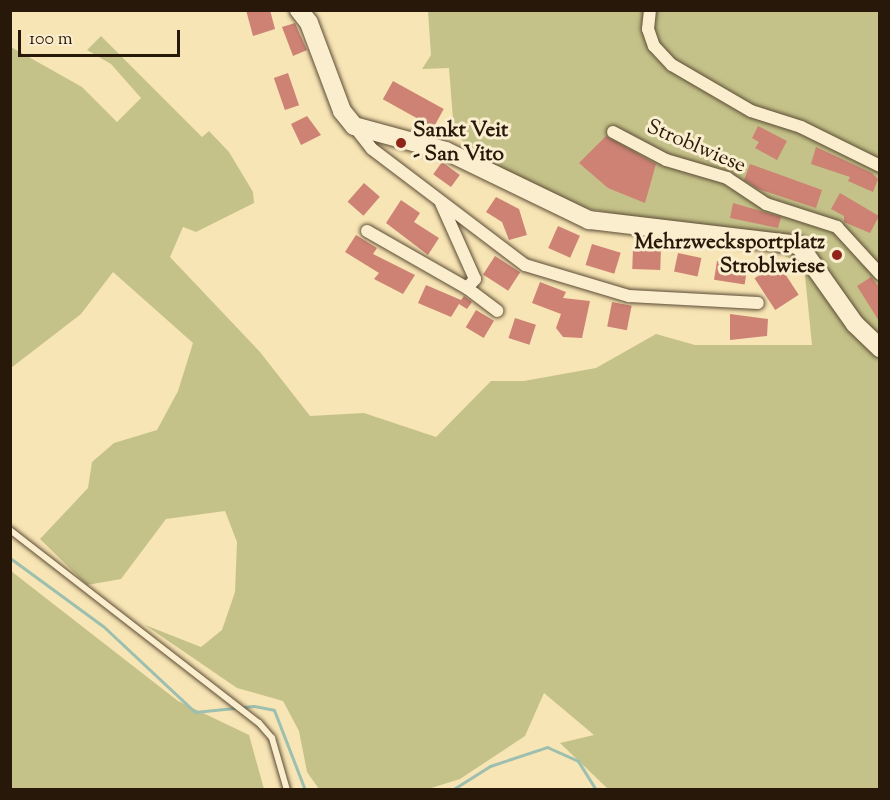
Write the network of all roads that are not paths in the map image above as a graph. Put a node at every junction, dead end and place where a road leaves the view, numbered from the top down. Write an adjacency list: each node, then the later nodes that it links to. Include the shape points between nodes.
1 (299, 10): 3 (street, via 309,23 342,111)
2 (650, 10): 5 (street, via 648,29 654,46 672,65 751,111 801,127)
3 (354, 126): 6 (street, via 372,149); 12 (street, via 446,151 589,219 799,245 845,313)
4 (614, 132): 8 (street, Stroblwiese, via 666,160 727,178 766,204 837,227)
5 (879, 166)
6 (439, 198): 9 (street, via 476,279); 10 (street, via 495,247 560,278 629,296)
7 (367, 231): 9 (street)
8 (879, 274)
9 (467, 288): 11 (street)
10 (758, 303)
11 (497, 311)
12 (879, 348)
13 (10, 530): 14 (lane, via 259,723 272,738)
14 (287, 789)

